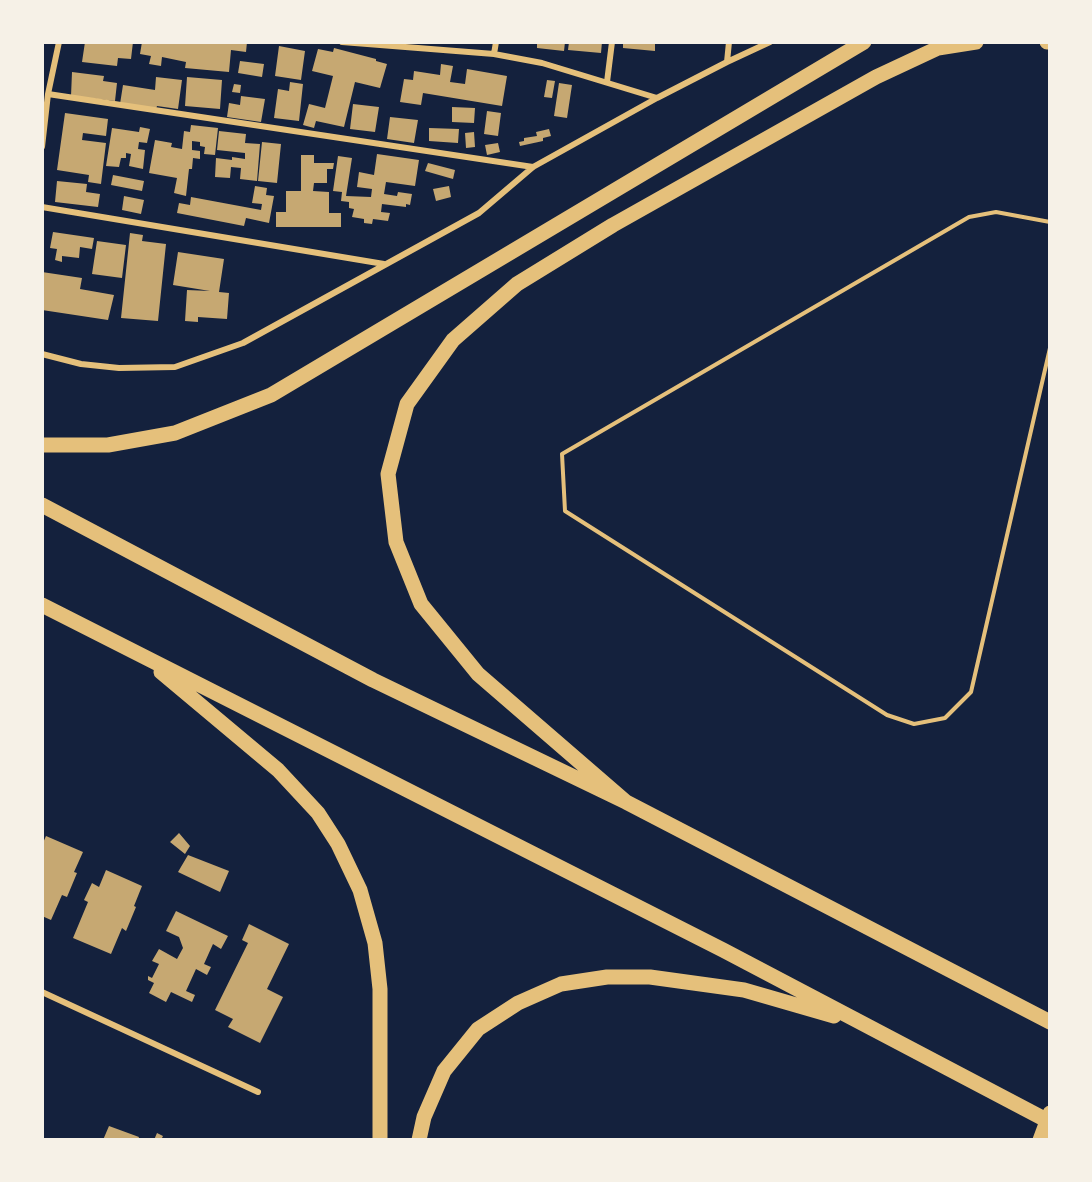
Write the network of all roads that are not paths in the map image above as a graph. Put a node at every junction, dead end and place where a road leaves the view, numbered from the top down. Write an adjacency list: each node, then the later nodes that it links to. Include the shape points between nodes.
1 (59, 42): 13 (street)
2 (342, 42): 9 (street)
3 (496, 42): 10 (street)
4 (612, 42): 12 (street)
5 (729, 42): 11 (street)
6 (770, 42): 11 (street)
7 (864, 42): 20 (highway, via 271,395 175,433 108,445)
8 (976, 42): 24 (highway, via 938,48 876,77 613,225 517,284 453,340 407,404 388,474 396,542 421,604 478,674)
9 (384, 44): 10 (street)
10 (494, 54): 12 (street, via 543,63)
11 (727, 62): 14 (street)
12 (607, 82): 14 (street)
13 (48, 94): 15 (street); 16 (street)
14 (657, 98): 16 (street)
15 (42, 147)
16 (533, 167): 18 (street, via 479,213)
17 (42, 207): 18 (street)
18 (384, 264): 19 (street, via 243,343 175,367 119,368)
19 (42, 354)
20 (42, 445)
21 (42, 505): 24 (highway, via 373,680)
22 (42, 605): 23 (highway)
23 (140, 655): 27 (highway); 31 (highway, via 278,770 318,813 338,844 360,890 375,943 380,989)
24 (626, 802): 26 (highway)
25 (42, 992): 28 (street)
26 (1050, 1022)
27 (866, 1025): 30 (highway); 32 (highway, via 744,990 650,977 607,977 561,984 518,1003 478,1029 444,1071 424,1117)
28 (258, 1092)
29 (1050, 1113): 33 (highway)
30 (1050, 1122)
31 (380, 1140)
32 (419, 1140)
33 (1040, 1140)

